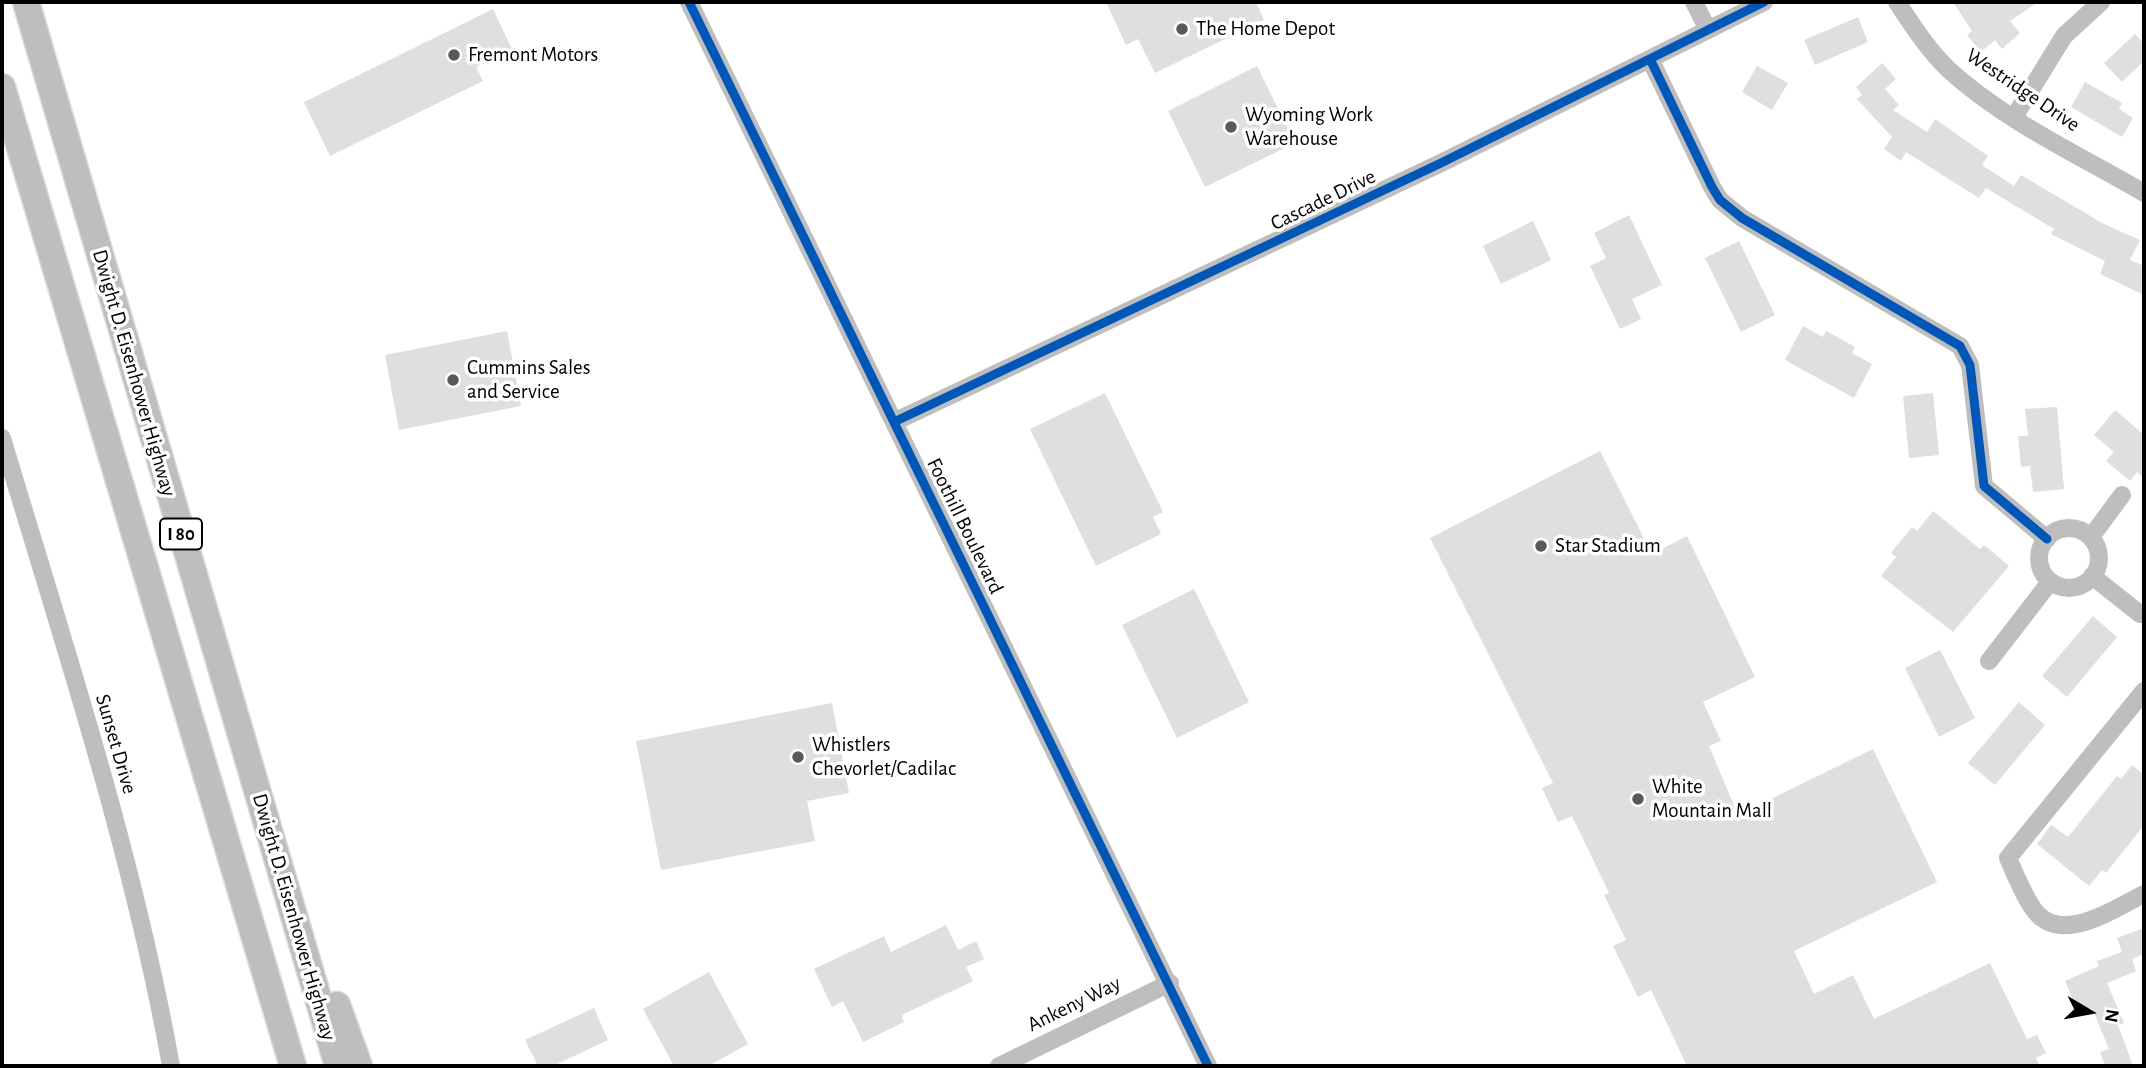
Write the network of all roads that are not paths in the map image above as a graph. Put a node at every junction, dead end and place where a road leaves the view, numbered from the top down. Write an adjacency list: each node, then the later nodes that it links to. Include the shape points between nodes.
1 (26, 2): 22 (highway, Dwight D. Eisenhower Highway / I 80)
2 (689, 2): 12 (street, Foothill Boulevard)
3 (1694, 2): 7 (street)
4 (1764, 2): 7 (street, Cascade Drive)
5 (1897, 2): 10 (street, Westridge Drive, via 1949,69)
6 (2101, 2): 10 (street, via 2064,36)
7 (1708, 30): 8 (street, Cascade Drive)
8 (1650, 59): 12 (street, Cascade Drive); 16 (street, via 1712,187 1726,205 1960,346 1970,365 1984,486)
9 (2, 88): 24 (highway, Dwight D. Eisenhower Highway / I 80)
10 (2014, 117): 11 (street, Westridge Drive)
11 (2144, 193)
12 (894, 422): 25 (street, Foothill Boulevard)
13 (2, 438): 26 (street, Sunset Drive, via 128,869)
14 (2122, 495): 15 (street)
15 (2091, 537): 16 (street, via 2076,528 2062,528); 17 (street, via 2099,556)
16 (2047, 539): 18 (street, via 2039,558)
17 (2092, 576): 18 (street, via 2076,587 2062,588); 19 (street)
18 (2050, 582): 20 (street)
19 (2140, 614)
20 (1989, 661)
21 (2144, 691): 23 (street, via 2008,858 2032,907 2040,917 2060,925 2081,923)
22 (243, 747): 29 (highway, Dwight D. Eisenhower Highway / I 80); 30 (highway)
23 (2144, 894)
24 (252, 928): 27 (highway); 28 (highway, Dwight D. Eisenhower Highway / I 80)
25 (1170, 983): 31 (street, Ankeny Way); 32 (street, Foothill Boulevard)
26 (171, 1066)
27 (287, 1066)
28 (293, 1066)
29 (338, 1066)
30 (359, 1066)
31 (999, 1066)
32 (1209, 1066)

